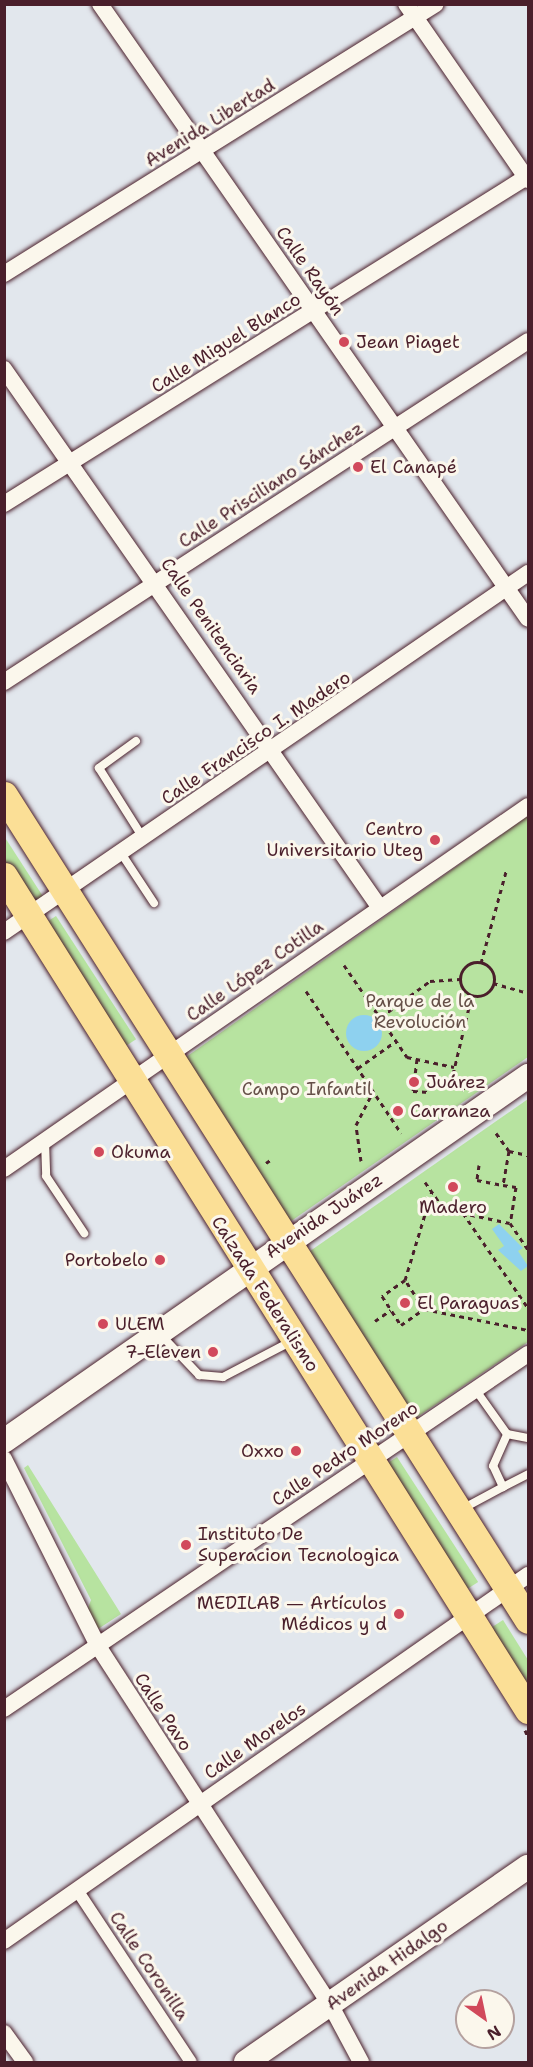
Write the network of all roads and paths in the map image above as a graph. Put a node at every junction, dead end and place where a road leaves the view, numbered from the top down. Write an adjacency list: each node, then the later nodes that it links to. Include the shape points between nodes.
1 (100, 4): 4 (street, Calle Rayón)
2 (436, 4): 3 (street, Avenida Libertad)
3 (410, 11): 4 (street, Avenida Libertad); 5 (street)
4 (203, 150): 6 (street, Avenida Libertad); 7 (street, Calle Rayón)
5 (528, 178): 7 (street, Calle Miguel Blanco)
6 (4, 274)
7 (314, 312): 10 (street, Calle Rayón); 11 (street, Calle Miguel Blanco)
8 (528, 341): 10 (street, Calle Prisciliano Sánchez)
9 (4, 369): 11 (street, Calle Penitenciaria)
10 (394, 428): 14 (street, Calle Prisciliano Sánchez); 15 (street, Calle Rayón)
11 (73, 461): 12 (street, Calle Miguel Blanco); 14 (street, Calle Penitenciaria)
12 (4, 504)
13 (528, 573): 15 (street, Calle Francisco I. Madero)
14 (157, 583): 17 (street, Calle Prisciliano Sánchez); 19 (street, Calle Penitenciaria)
15 (507, 588): 16 (street, Calle Rayón); 19 (street, Calle Francisco I. Madero)
16 (528, 620)
17 (4, 682)
18 (136, 741): 22 (lane, via 99,768)
19 (274, 751): 22 (street, Calle Francisco I. Madero); 28 (street, Calle Penitenciaria)
20 (4, 795): 26 (main road)
21 (526, 814): 28 (street, Calle López Cotilla)
22 (143, 839): 23 (street, Calle Francisco I. Madero)
23 (121, 854): 26 (street, Calle Francisco I. Madero); 27 (lane)
24 (507, 868): 31 (path)
25 (4, 876): 29 (main road, Calzada Federalismo)
26 (67, 890): 29 (street, Calle Francisco I. Madero); 40 (main road)
27 (154, 903)
28 (380, 908): 40 (street, Calle López Cotilla)
29 (30, 915): 30 (street, Calle Francisco I. Madero); 45 (main road, Calzada Federalismo)
30 (4, 932)
31 (481, 963): 33 (path, via 468,965); 34 (path, via 492,972)
32 (344, 965): 38 (path)
33 (460, 979): 37 (path); 38 (path, via 430,981)
34 (493, 983): 36 (path); 37 (path, via 488,992)
35 (306, 991): 43 (path)
36 (528, 993)
37 (472, 995): 42 (path)
38 (380, 1017): 39 (path)
39 (396, 1041): 41 (path, via 407,1057); 43 (path)
40 (171, 1053): 45 (street, Calle López Cotilla); 65 (main road)
41 (417, 1059): 42 (path); 48 (path, via 413,1090)
42 (454, 1067): 46 (path)
43 (358, 1068): 47 (path)
44 (528, 1076): 65 (main road, Avenida Juárez)
45 (132, 1080): 51 (street, Calle López Cotilla); 67 (main road, Calzada Federalismo)
46 (464, 1090)
47 (373, 1091): 49 (path); 55 (path, via 356,1125)
48 (429, 1092)
49 (401, 1133)
50 (496, 1133): 52 (path)
51 (45, 1141): 58 (street, Calle López Cotilla); 64 (lane, via 46,1176)
52 (509, 1151): 53 (path); 60 (path)
53 (528, 1155)
54 (272, 1159): 56 (path)
55 (362, 1161)
56 (266, 1163)
57 (479, 1165): 60 (path, via 477,1180)
58 (4, 1169)
59 (425, 1182): 61 (path)
60 (503, 1185): 63 (path, via 516,1187)
61 (432, 1191): 62 (path, via 444,1209); 68 (path)
62 (463, 1213): 63 (path); 69 (path)
63 (510, 1223): 66 (path)
64 (84, 1233)
65 (289, 1240): 67 (main road, Avenida Juárez); 78 (main road)
66 (528, 1250)
67 (246, 1269): 74 (main road, Avenida Juárez); 75 (main road, Calzada Federalismo)
68 (405, 1280): 70 (path); 71 (path, via 382,1296)
69 (528, 1308)
70 (424, 1309): 71 (path, via 401,1325); 73 (path)
71 (391, 1310): 72 (path)
72 (375, 1321)
73 (528, 1329)
74 (158, 1332): 75 (lane, via 199,1375 224,1377); 81 (main road, Avenida Juárez)
75 (294, 1339): 82 (main road, Calzada Federalismo)
76 (528, 1354): 77 (street, Calle Pedro Moreno)
77 (475, 1389): 78 (street, Calle Pedro Moreno); 79 (lane)
78 (411, 1433): 82 (street, Calle Pedro Moreno); 86 (main road)
79 (507, 1434): 80 (lane); 85 (lane, via 493,1466)
80 (528, 1438)
81 (4, 1441)
82 (373, 1458): 88 (main road, Calzada Federalismo); 90 (street, Calle Pedro Moreno)
83 (4, 1459): 90 (street, Calle Pavo)
84 (528, 1474): 85 (lane)
85 (503, 1487): 86 (lane)
86 (459, 1510): 87 (main road)
87 (519, 1582): 88 (street, Calle Morelos); 89 (main road)
88 (469, 1616): 92 (main road, Calzada Federalismo); 93 (street, Calle Morelos)
89 (528, 1620)
90 (98, 1646): 91 (street, Calle Pedro Moreno); 93 (street, Calle Pavo)
91 (4, 1709)
92 (528, 1710)
93 (200, 1804): 95 (street, Calle Morelos); 97 (street, Calle Pavo)
94 (528, 1867): 97 (main road, Avenida Hidalgo)
95 (77, 1890): 96 (street, Calle Morelos); 100 (street, Calle Coronilla)
96 (4, 1941)
97 (330, 2004): 101 (main road, Avenida Hidalgo); 102 (street, Calle Pavo)
98 (4, 2033): 99 (street)
99 (25, 2062)
100 (191, 2062)
101 (246, 2062)
102 (360, 2062)

